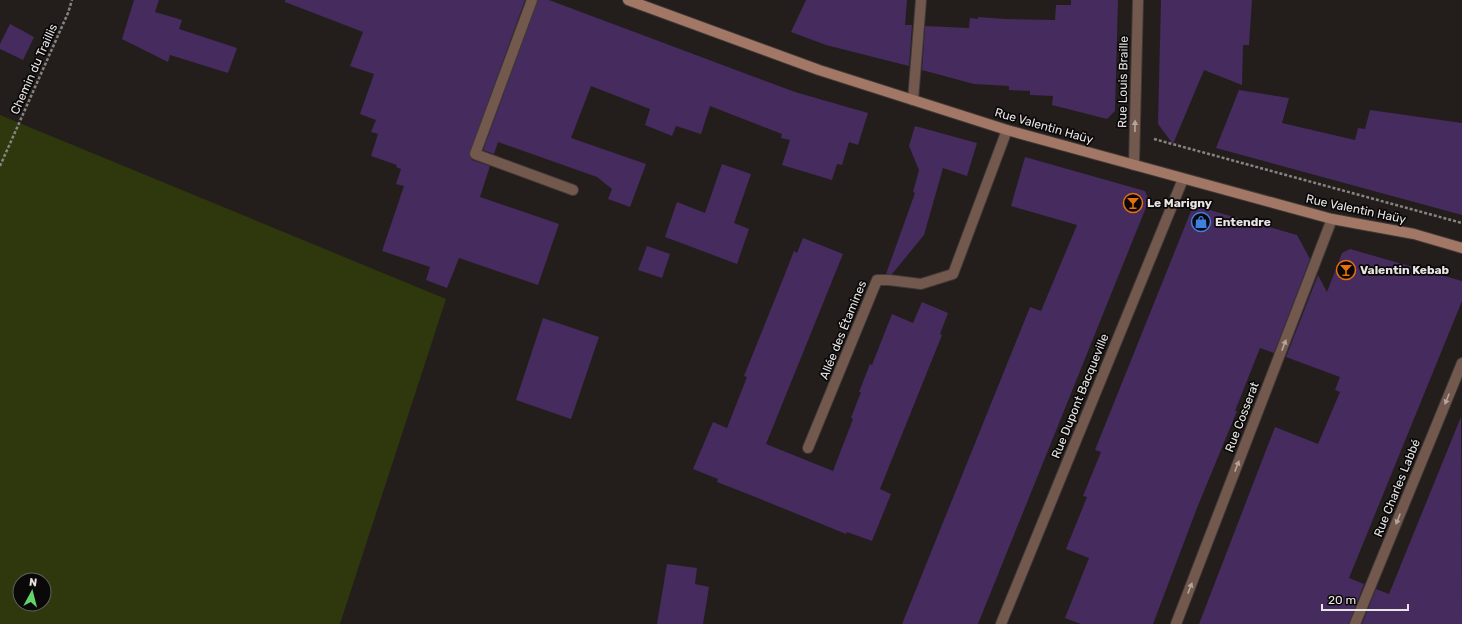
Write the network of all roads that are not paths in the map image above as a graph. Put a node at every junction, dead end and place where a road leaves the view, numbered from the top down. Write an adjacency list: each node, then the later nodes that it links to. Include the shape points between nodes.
1 (532, 0): 9 (street, via 475,154)
2 (628, 0): 5 (street, Rue Valentin Haüy, via 819,70)
3 (921, 0): 5 (street)
4 (1138, 0): 7 (street, Rue Louis Braille, one-way to 4)
5 (913, 100): 6 (street, Rue Valentin Haüy)
6 (1008, 130): 7 (street, Rue Valentin Haüy); 13 (street, Allée des Étamines, via 953,274 921,284 877,280)
7 (1134, 165): 8 (street, Rue Valentin Haüy)
8 (1183, 179): 10 (street, Rue Valentin Haüy); 14 (street, Rue Dupont Bacqueville)
9 (573, 190)
10 (1332, 219): 11 (street, Rue Valentin Haüy, via 1414,234); 15 (street, Rue Cosserat, one-way to 10)
11 (1462, 248)
12 (1462, 363): 16 (street, Rue Charles Labbé, one-way to 16)
13 (808, 448)
14 (1001, 624)
15 (1176, 624)
16 (1355, 624)

